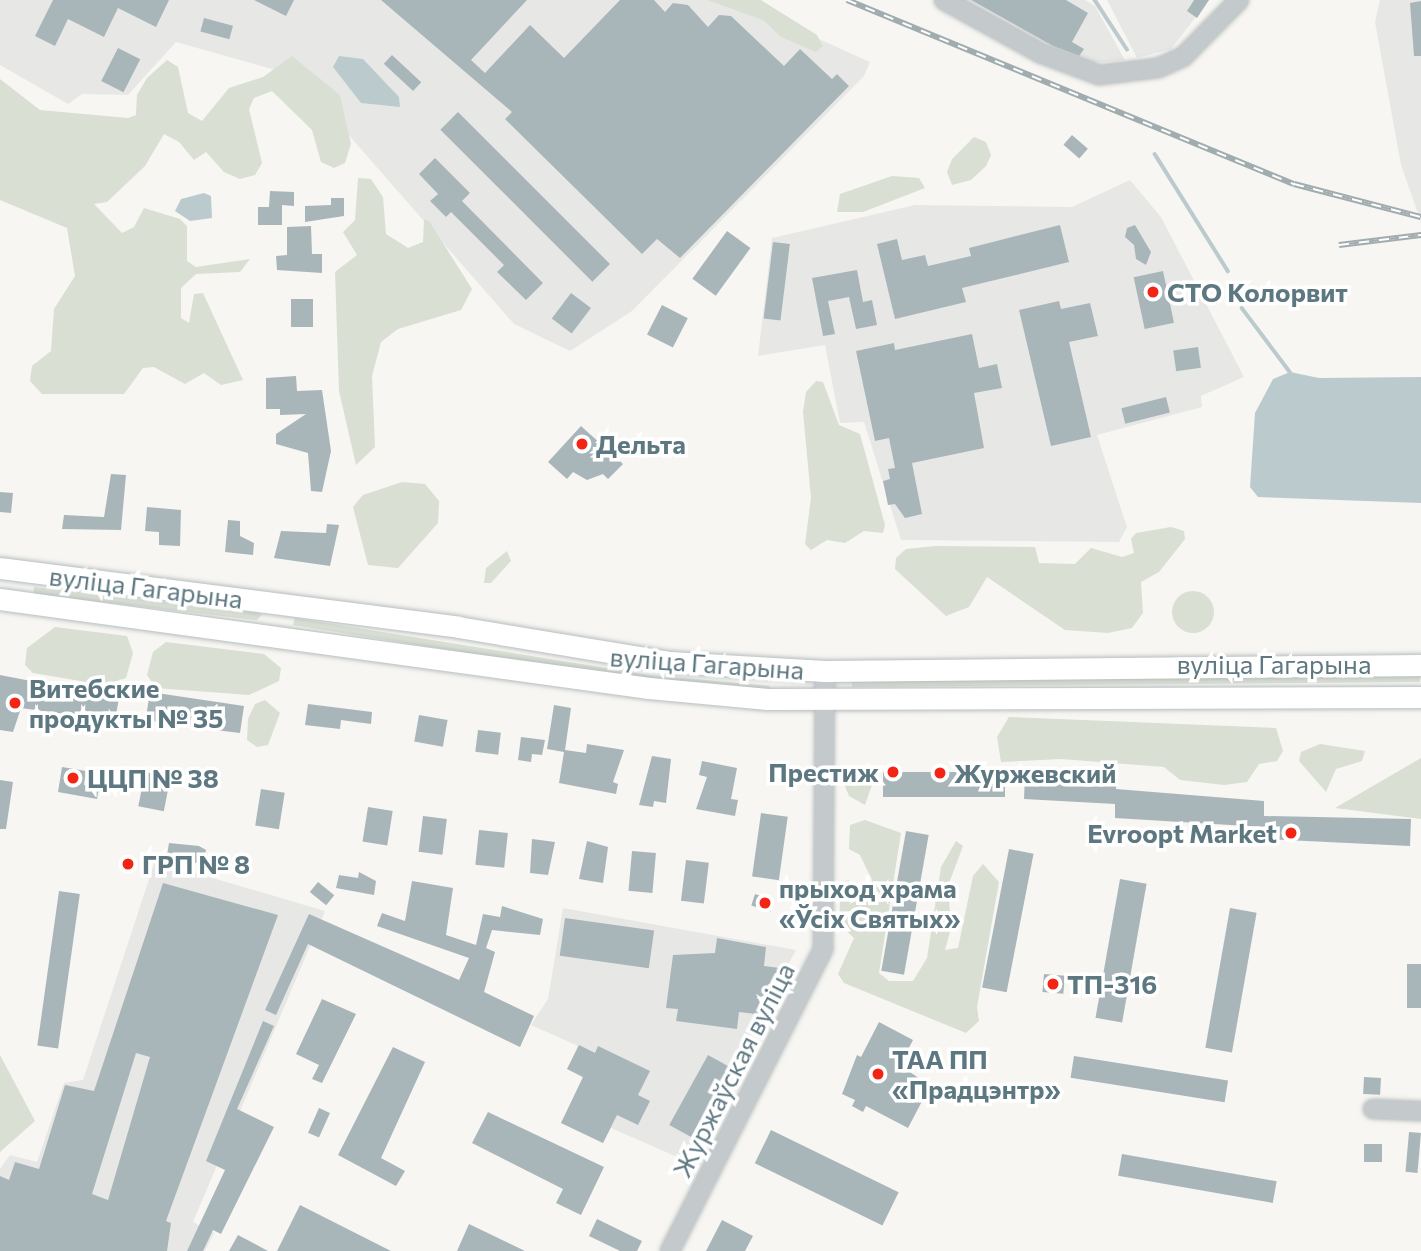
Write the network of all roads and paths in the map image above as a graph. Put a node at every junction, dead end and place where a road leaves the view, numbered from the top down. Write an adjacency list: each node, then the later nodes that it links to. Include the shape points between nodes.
1 (944, 0): 2 (street, via 1040,53 1099,75 1158,68 1183,57)
2 (1239, 0)
3 (0, 569): 5 (main road, вуліца Гагарына)
4 (0, 599): 7 (main road, вуліца Гагарына)
5 (257, 601): 6 (main road, вуліца Гагарына); 7 (main road, via 268,615)
6 (298, 606): 8 (main road, via 285,620); 10 (main road, вуліца Гагарына, via 458,627 597,654)
7 (254, 630): 8 (main road, вуліца Гагарына)
8 (293, 635): 12 (main road, вуліца Гагарына, via 649,688)
9 (1421, 664): 10 (main road, вуліца Гагарына)
10 (825, 671): 12 (street, Журжаўская вуліца)
11 (1421, 697): 12 (main road, вуліца Гагарына)
12 (825, 698): 15 (street, Журжаўская вуліца, via 823,949)
13 (1373, 1109): 14 (street)
14 (1421, 1111)
15 (670, 1251)

